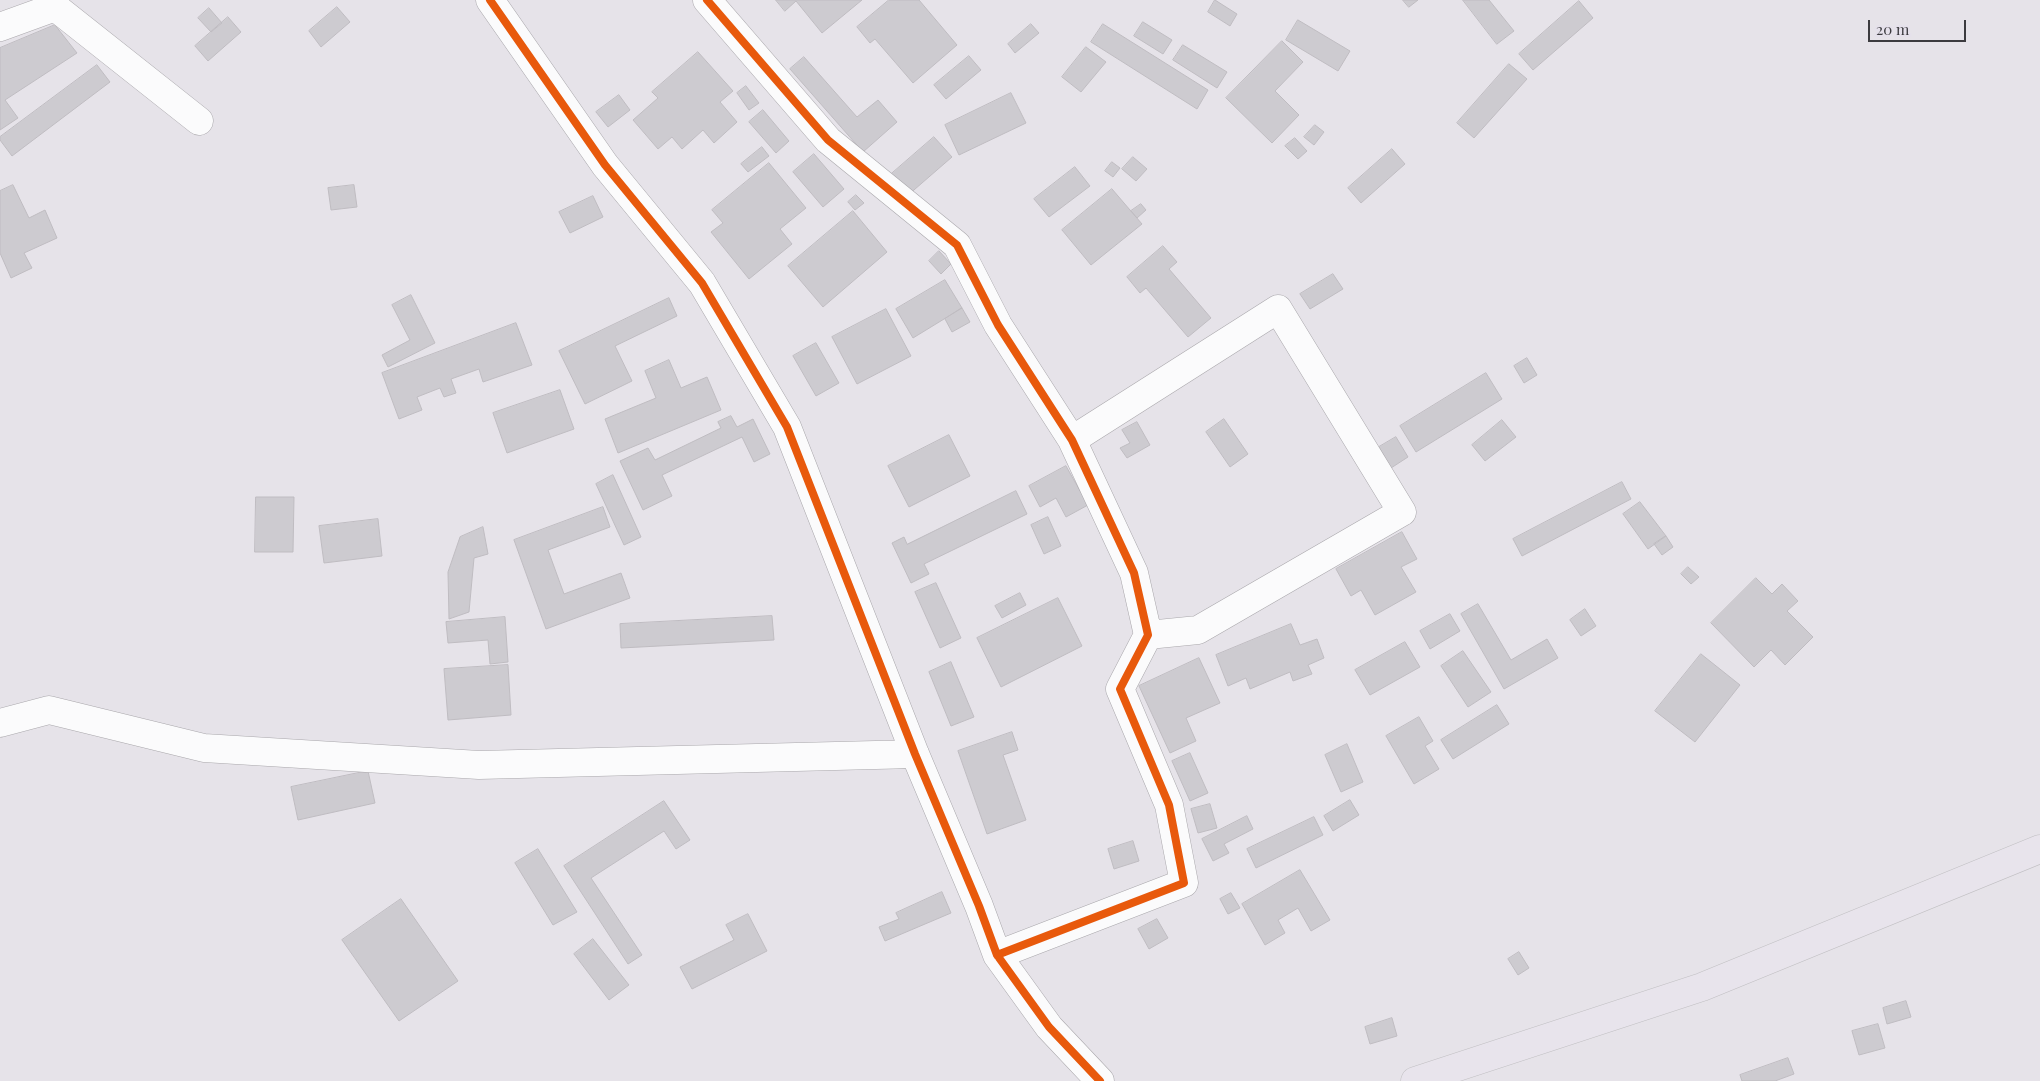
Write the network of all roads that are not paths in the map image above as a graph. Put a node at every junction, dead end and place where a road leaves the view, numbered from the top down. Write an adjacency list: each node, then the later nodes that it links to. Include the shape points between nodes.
1 (490, 0): 8 (street, via 605,164 702,283 787,427)
2 (707, 0): 5 (street, via 828,140 957,245 998,325)
3 (0, 27): 4 (street, via 55,7)
4 (199, 121)
5 (1072, 440): 6 (street, via 1134,573); 6 (street, via 1278,309 1402,512 1198,630)
6 (1148, 635): 10 (street, via 1120,689 1169,805 1184,883)
7 (0, 723): 8 (street, via 49,710 204,748 479,765)
8 (915, 754): 10 (street)
9 (2040, 849): 12 (main road, via 1702,987)
10 (997, 955): 11 (street, via 1049,1027)
11 (1100, 1081)
12 (1415, 1081)

